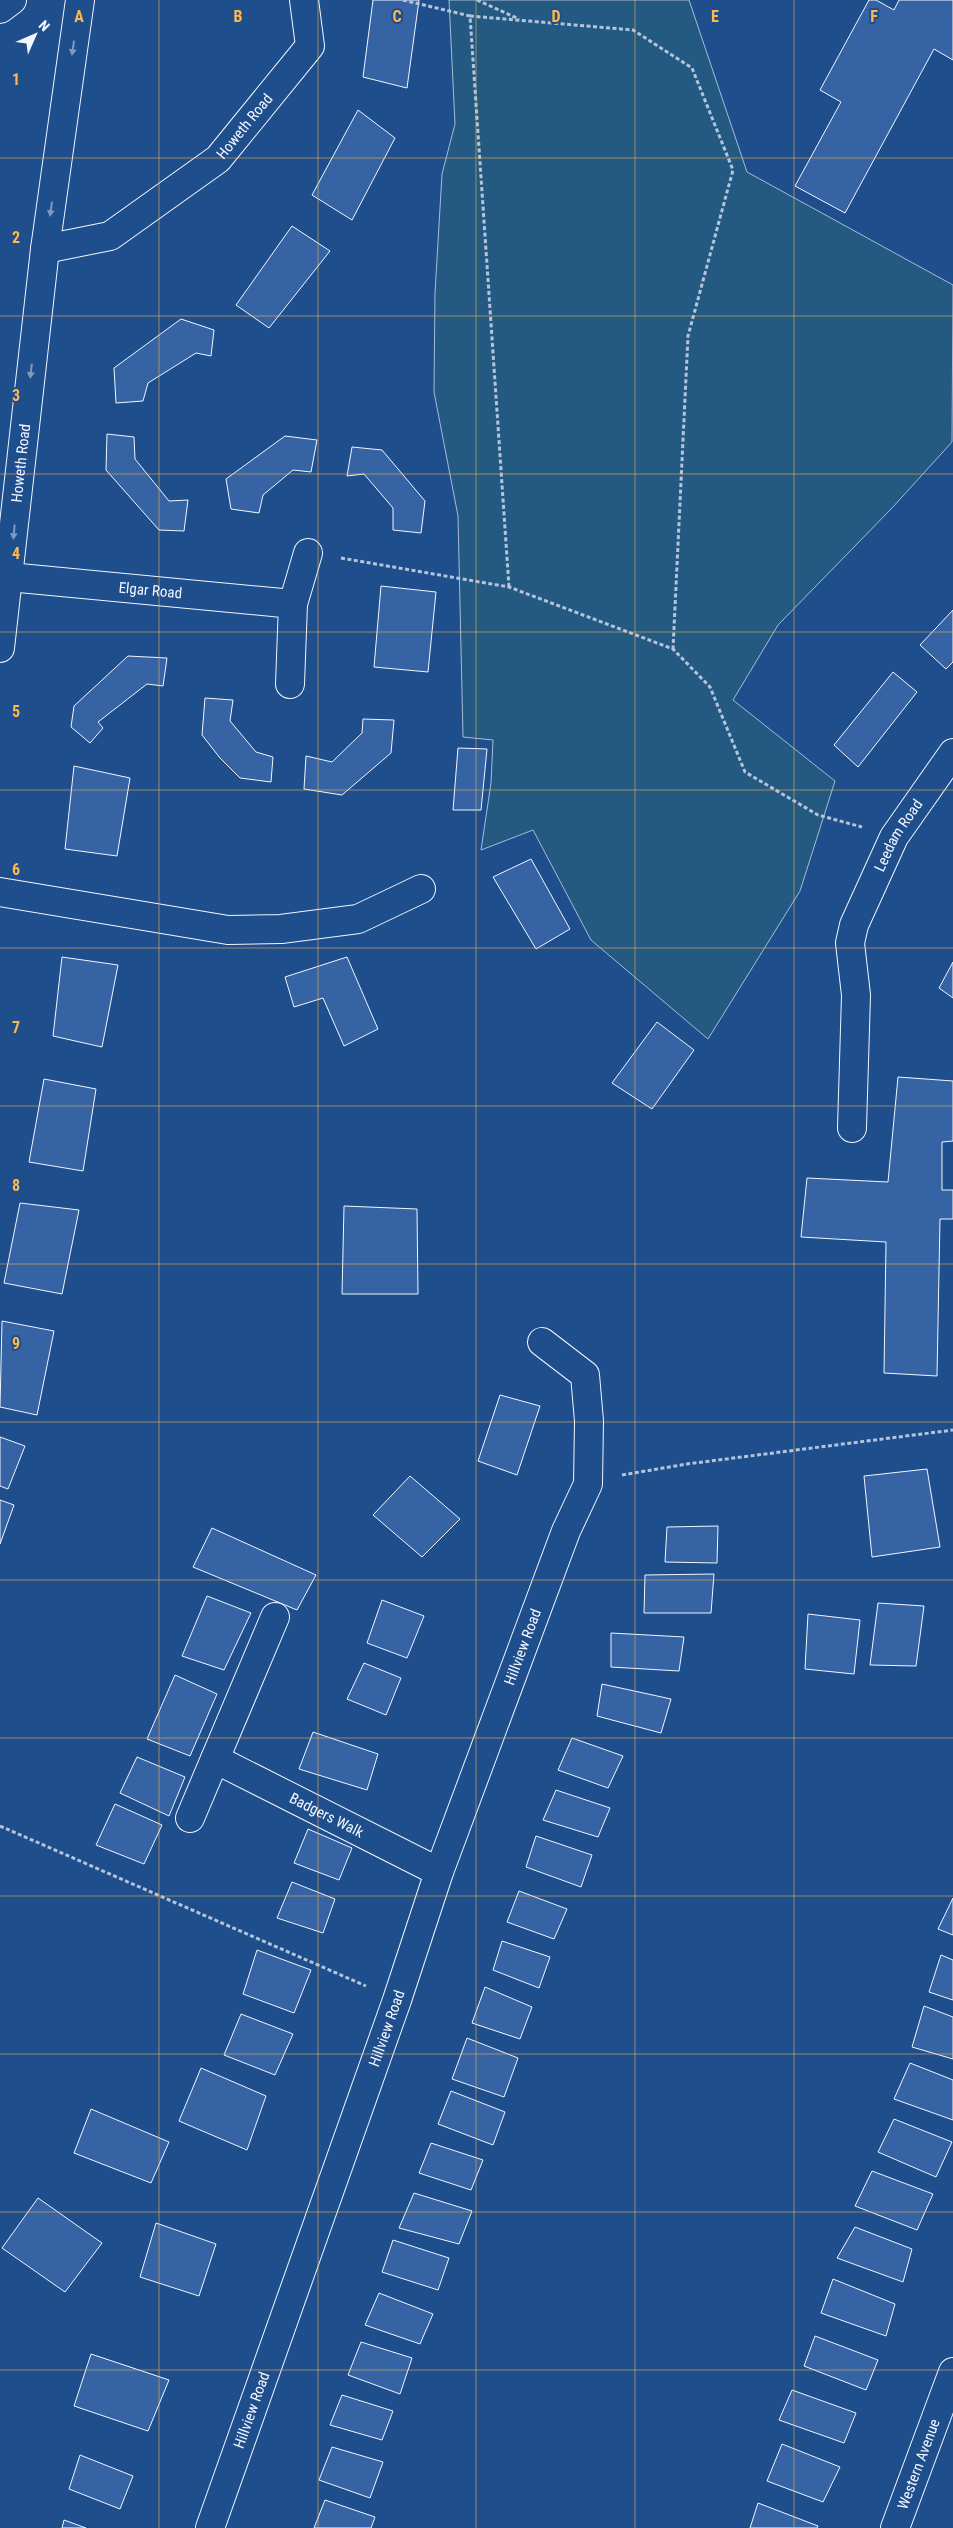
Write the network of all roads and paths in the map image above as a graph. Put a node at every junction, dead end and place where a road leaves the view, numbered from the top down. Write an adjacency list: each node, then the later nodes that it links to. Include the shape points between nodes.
1 (12, 0): 6 (street)
2 (80, 0): 9 (street, Howeth Road, one-way to 9)
3 (304, 0): 9 (street, Howeth Road, via 310,46 218,159 110,236)
4 (403, 0): 7 (path)
5 (477, 0): 8 (path)
6 (0, 9)
7 (470, 16): 8 (path); 12 (path)
8 (522, 20): 15 (path, via 633,30 692,68 733,170 688,336)
9 (45, 249): 11 (street, Howeth Road, one-way to 11)
10 (308, 552): 12 (path); 13 (street)
11 (9, 578): 13 (street, Elgar Road); 14 (street, Howeth Road)
12 (509, 587): 15 (path)
13 (293, 604): 16 (street)
14 (0, 648)
15 (673, 649): 18 (path, via 710,687 745,772 818,815)
16 (290, 684)
17 (953, 753): 18 (street, Leedam Road)
18 (894, 836): 21 (street, Leedam Road, via 854,925 850,942 856,995)
19 (421, 889): 20 (street, via 358,918 281,929 228,930)
20 (0, 892)
21 (852, 1128)
22 (542, 1342): 24 (street, via 585,1375 589,1421)
23 (953, 1430): 24 (path, via 687,1464 612,1476)
24 (588, 1484): 29 (street, Hillview Road, via 566,1531)
25 (275, 1617): 26 (street)
26 (215, 1759): 27 (street); 29 (street, Badgers Walk)
27 (190, 1818)
28 (0, 1826): 30 (path)
29 (439, 1872): 30 (street, Hillview Road)
30 (397, 2000): 32 (street, Hillview Road)
31 (953, 2372): 33 (street, Western Avenue)
32 (210, 2528)
33 (895, 2528)

